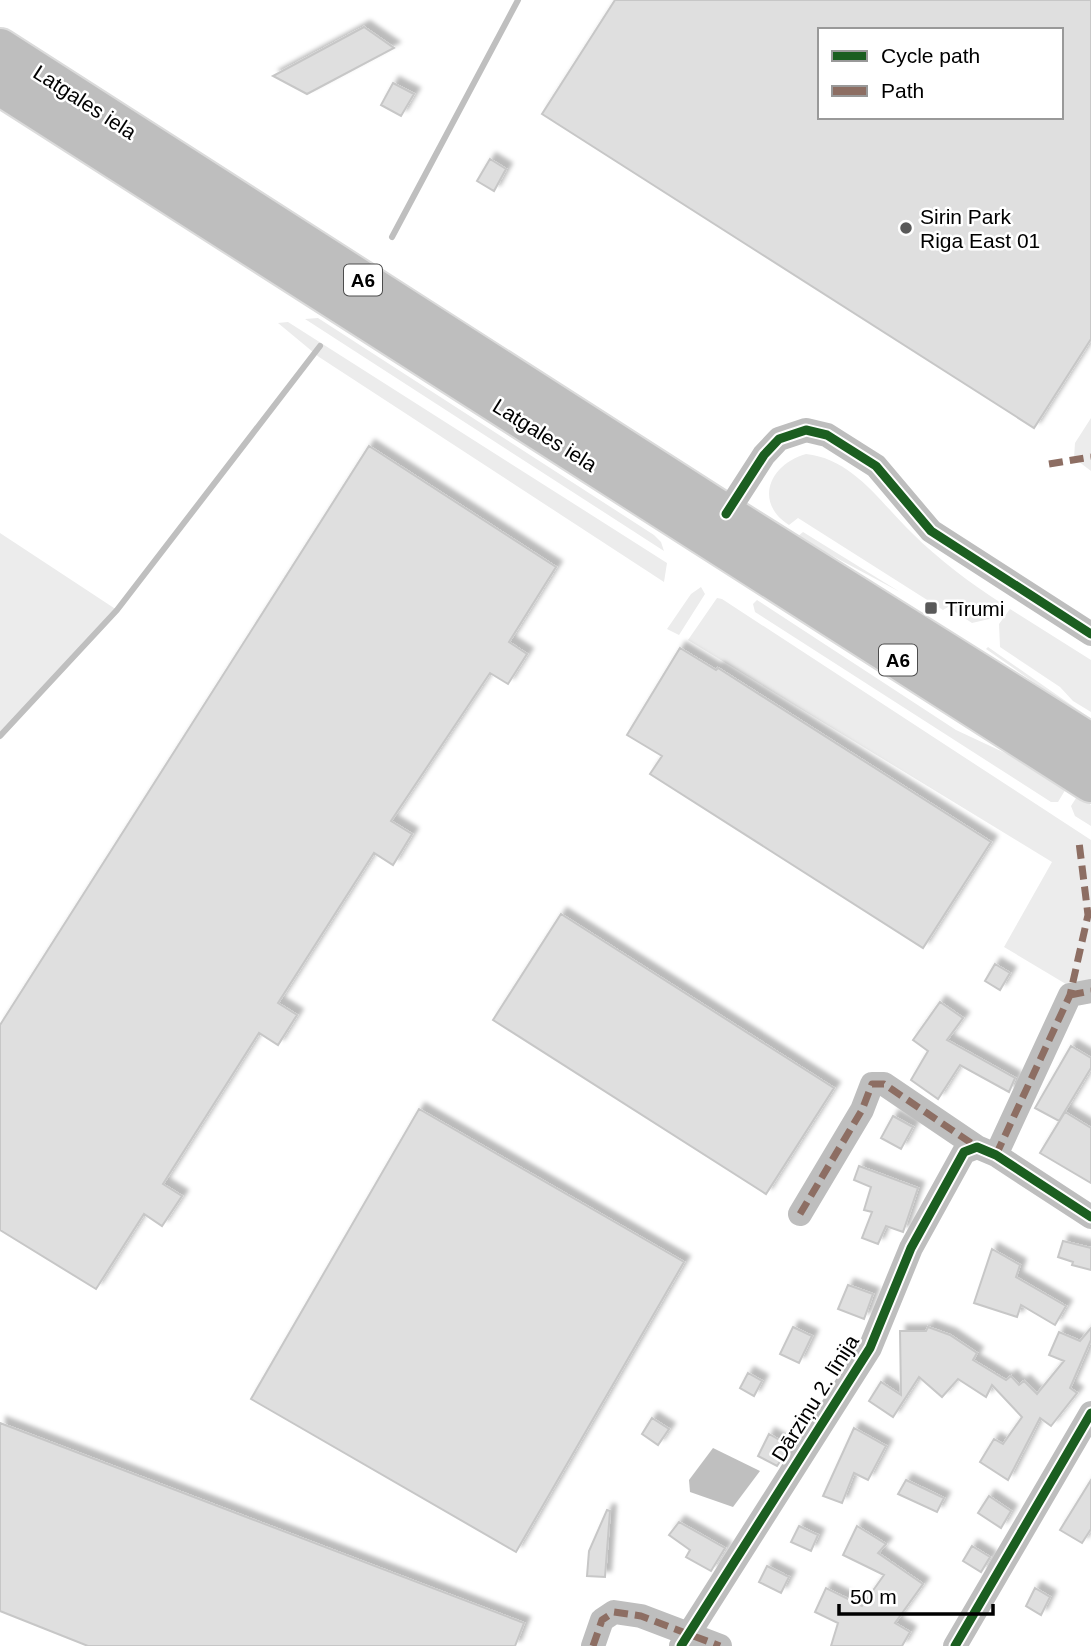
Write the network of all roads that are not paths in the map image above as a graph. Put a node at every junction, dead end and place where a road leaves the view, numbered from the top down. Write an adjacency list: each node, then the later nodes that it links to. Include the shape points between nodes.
1 (0, 48): 3 (highway, Latgales iela / A6)
2 (0, 86): 3 (highway, Latgales iela / A6)
3 (717, 527): 4 (street, via 779,439 806,430 827,435 876,466 931,531); 5 (highway, Latgales iela / A6); 6 (highway, Latgales iela / A6)
4 (1091, 634)
5 (1091, 743)
6 (1091, 783)
7 (1080, 993): 8 (street)
8 (986, 1151): 9 (street, via 884,1084 872,1084 862,1110); 10 (street); 12 (street, Dārziņu 2. līnija, via 964,1152 956,1163 911,1248 870,1348)
9 (800, 1214)
10 (1091, 1217)
11 (1091, 1413): 15 (street)
12 (684, 1639): 13 (street, via 641,1616 614,1612 602,1620); 14 (street)
13 (593, 1646)
14 (720, 1646)
15 (955, 1646)

